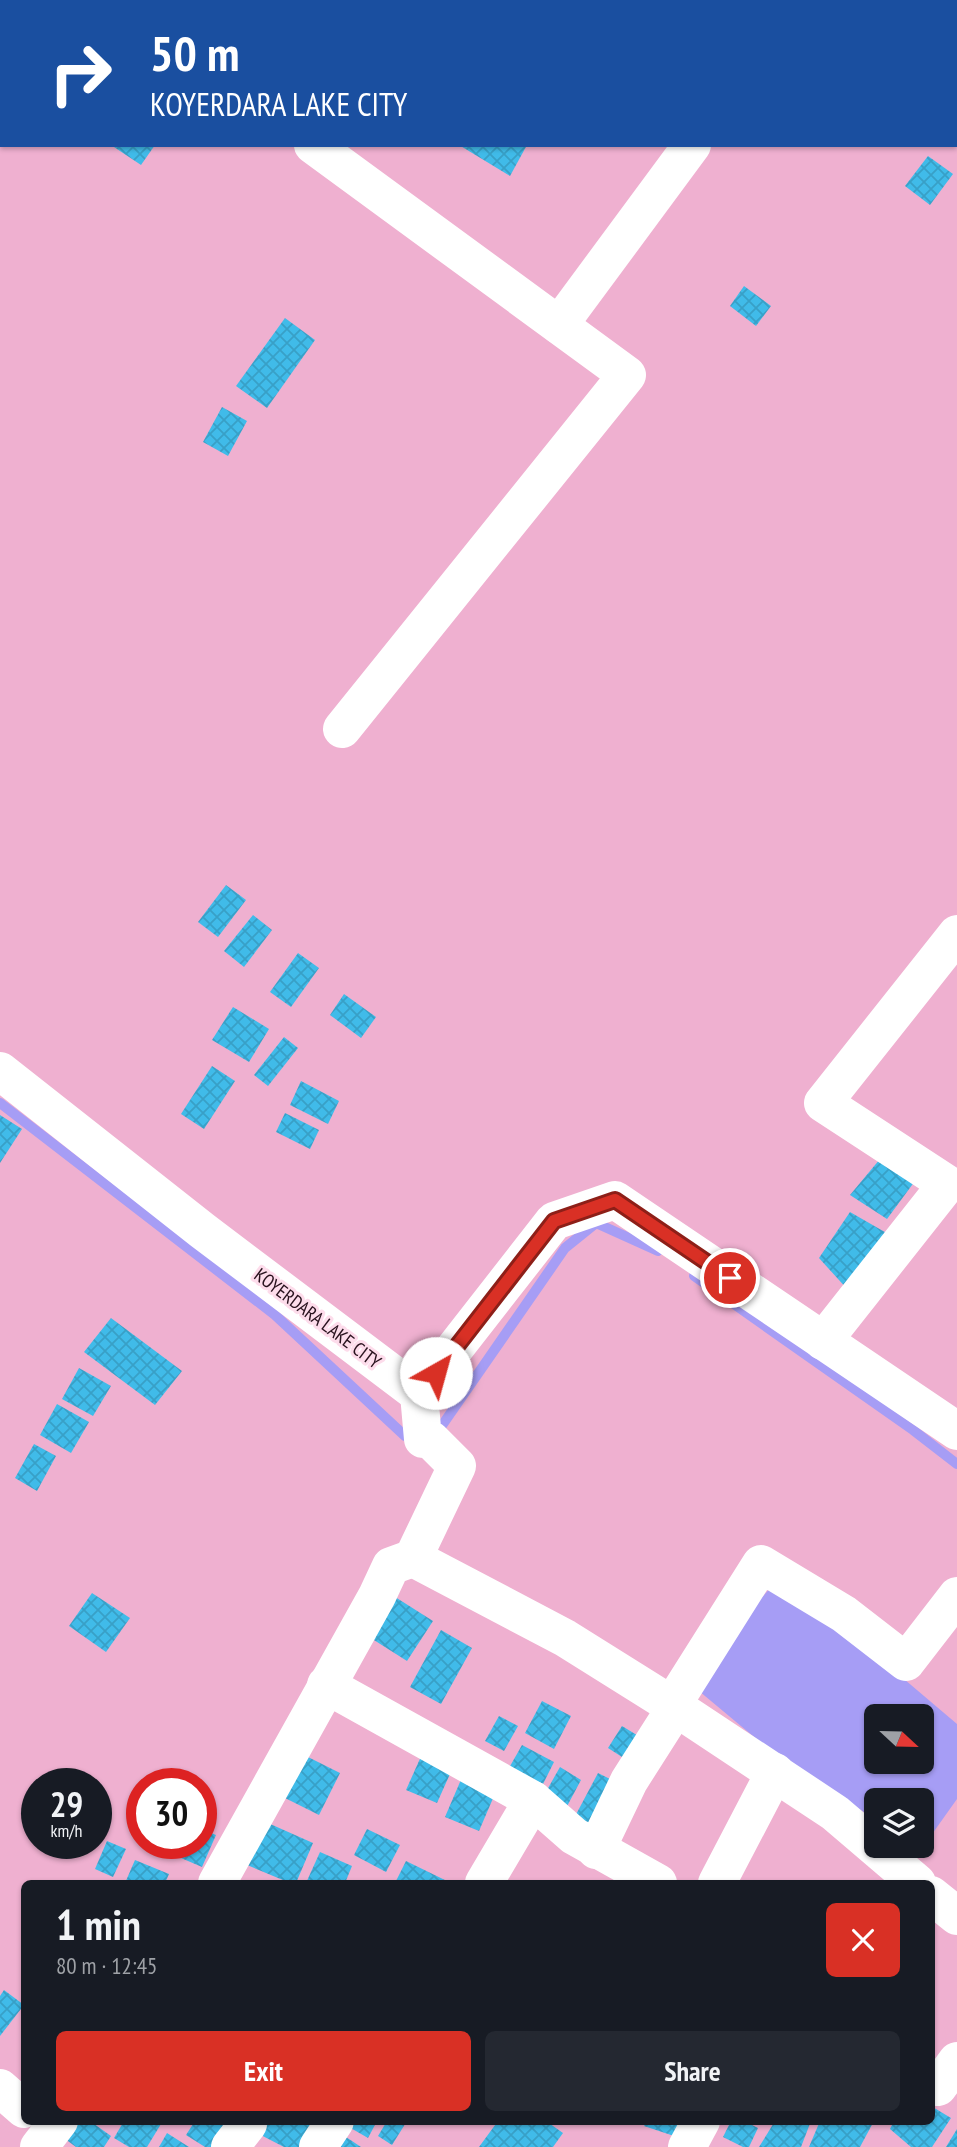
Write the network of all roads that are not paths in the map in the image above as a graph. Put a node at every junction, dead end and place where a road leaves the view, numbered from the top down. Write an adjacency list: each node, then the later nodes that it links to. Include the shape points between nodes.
1 (316, 147): 3 (street)
2 (691, 147): 3 (street)
3 (559, 325): 4 (street, via 627,375)
4 (342, 729)
5 (957, 934): 7 (street, via 823,1103 947,1184)
6 (4, 1080): 8 (street, KOYERDARA LAKE CITY)
7 (823, 1340): 8 (street, via 615,1200 554,1221); 9 (street)
8 (419, 1394): 10 (street, via 423,1439 431,1440 457,1466)
9 (957, 1430)
10 (413, 1558): 12 (street, via 391,1566); 13 (street, via 565,1638)
11 (957, 1596): 13 (street, via 906,1662 844,1615 761,1563)
12 (326, 1685): 15 (street); 17 (street)
13 (673, 1705): 14 (street); 16 (street)
14 (775, 1772): 20 (street); 21 (street, via 835,1813)
15 (533, 1800): 16 (street); 18 (street)
16 (596, 1850): 19 (street)
17 (219, 1880)
18 (486, 1880)
19 (652, 1880)
20 (719, 1880)
21 (913, 1880)
22 (935, 1898): 23 (street)
23 (957, 1916)
24 (0, 2088): 25 (street)
25 (21, 2107)
26 (332, 2125): 28 (street)
27 (699, 2125): 29 (street)
28 (318, 2147)
29 (687, 2147)

